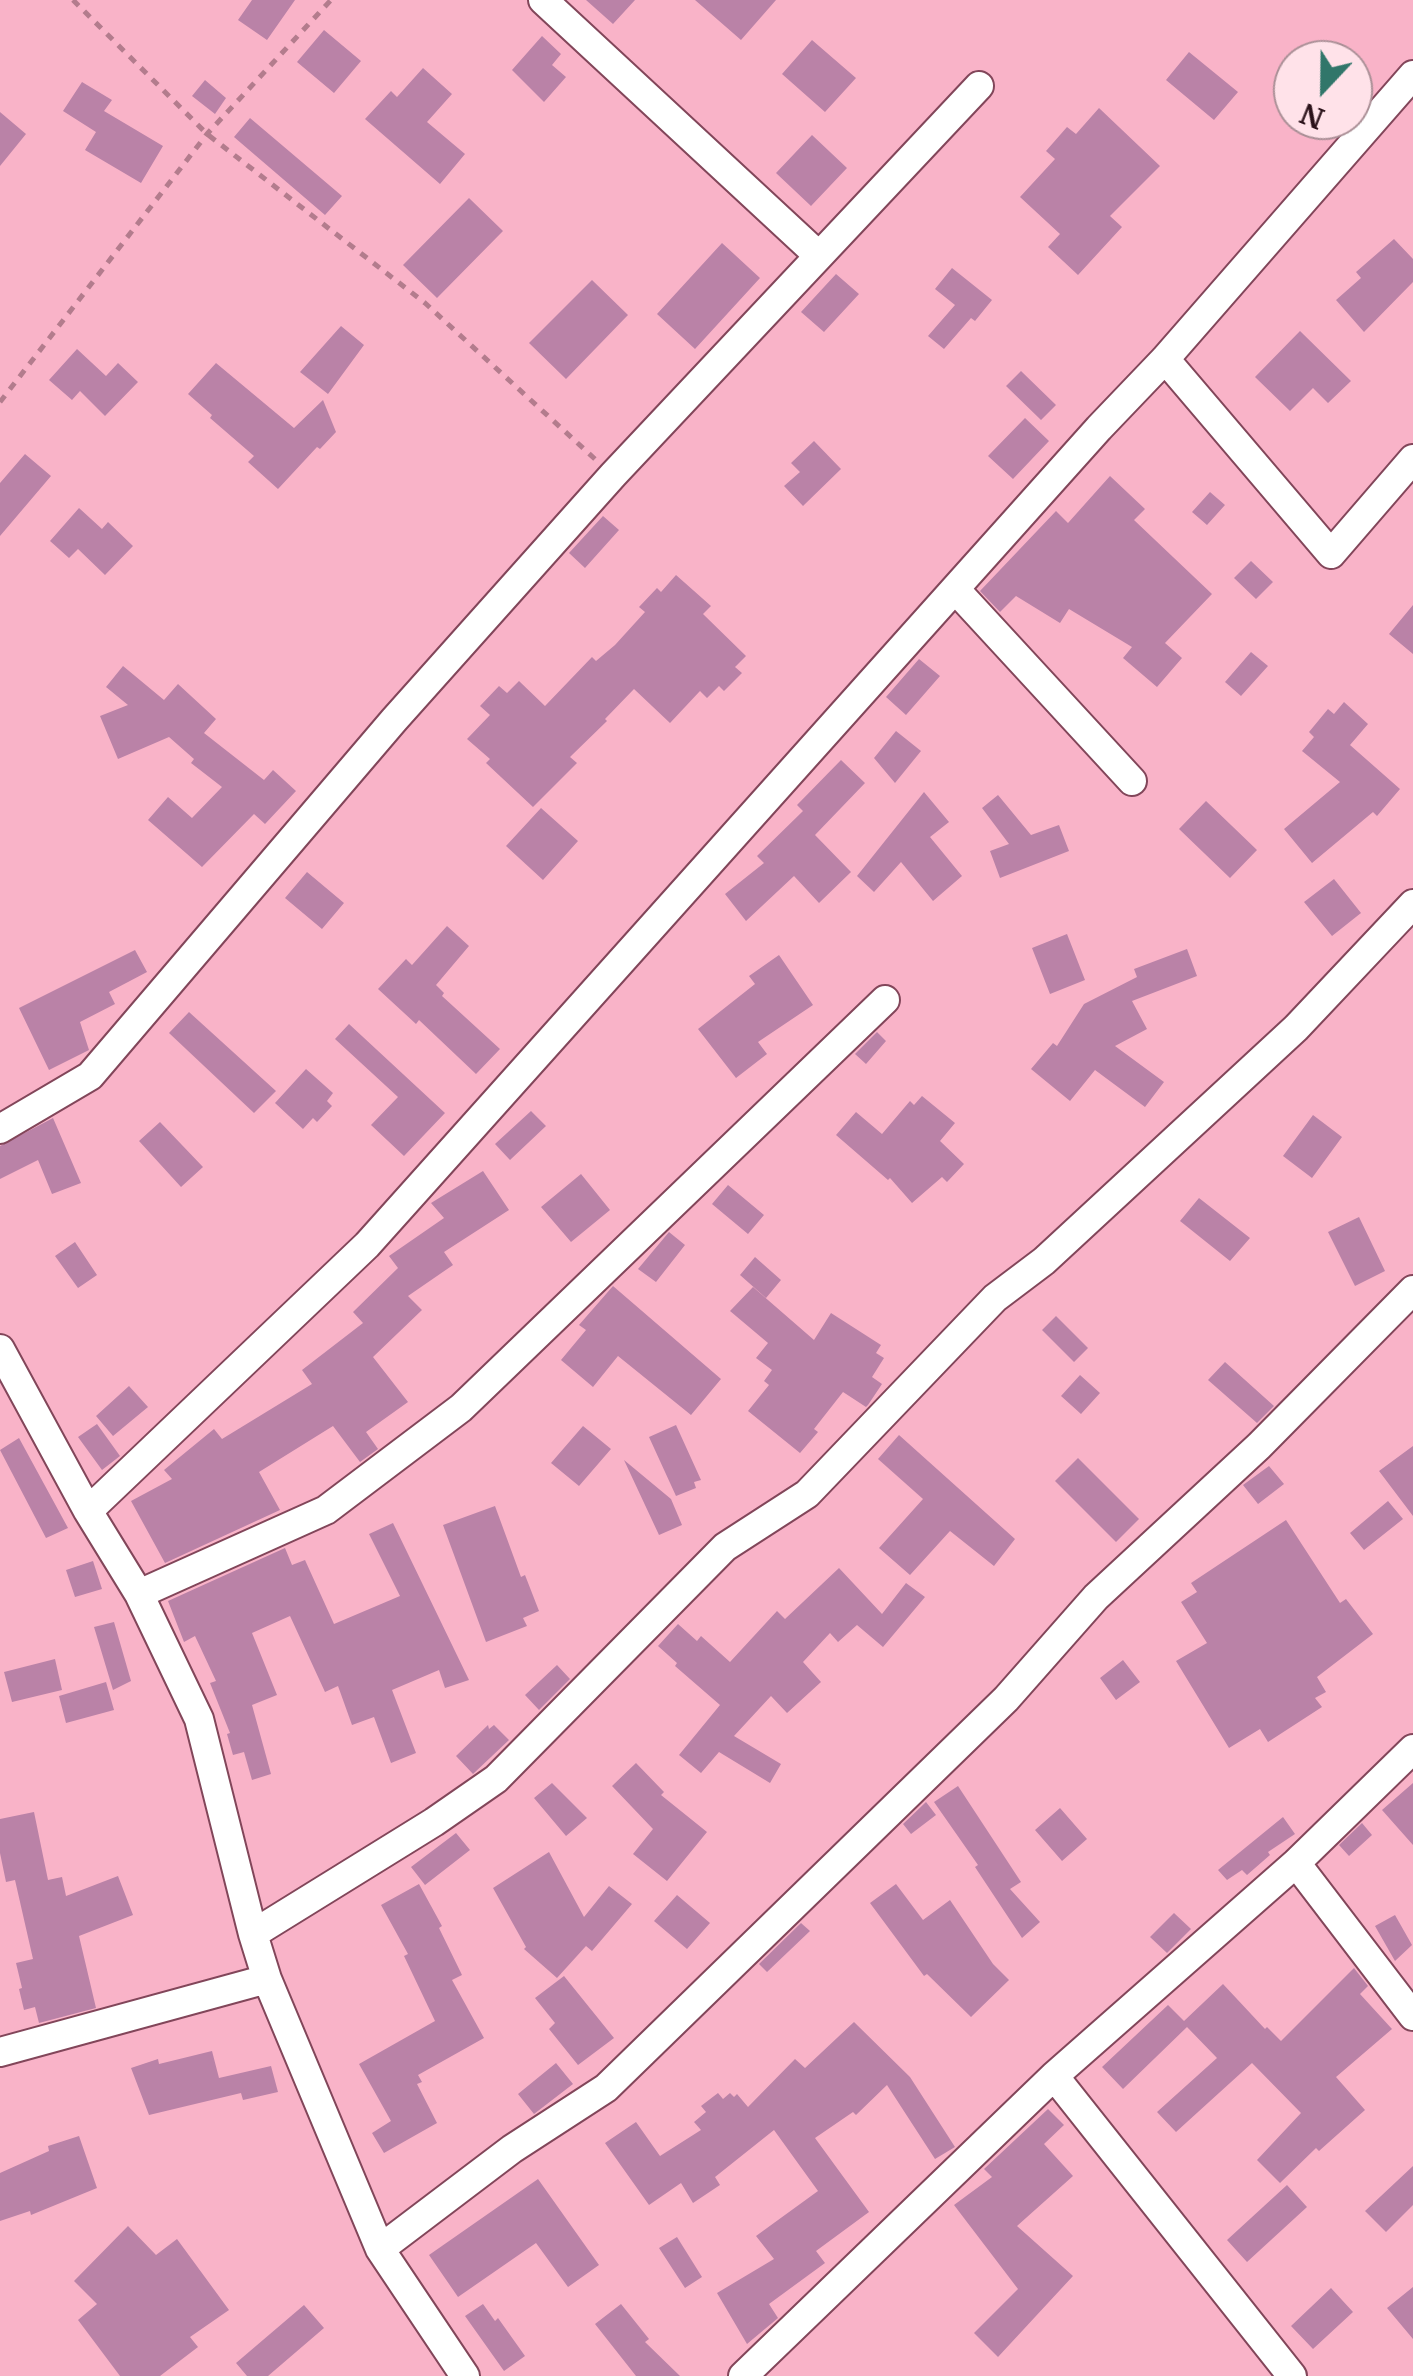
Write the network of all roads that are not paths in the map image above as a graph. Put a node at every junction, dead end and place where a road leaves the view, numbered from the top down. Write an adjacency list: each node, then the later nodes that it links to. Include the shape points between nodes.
1 (543, 0): 4 (street)
2 (1413, 75): 5 (street)
3 (979, 86): 4 (street)
4 (818, 255): 11 (street, via 394,720 90,1076)
5 (1165, 359): 6 (street, via 1330,554); 7 (street)
6 (1413, 459)
7 (955, 589): 8 (street); 14 (street, via 367,1245)
8 (1132, 781)
9 (1413, 904): 18 (street, via 1296,1028 1044,1262 995,1298 807,1494 725,1547 496,1779)
10 (885, 1000): 15 (street, via 461,1408 326,1510)
11 (0, 1130)
12 (1413, 1290): 23 (street, via 606,2088)
13 (0, 1349): 14 (street)
14 (88, 1511): 15 (street)
15 (139, 1594): 18 (street, via 199,1719)
16 (1413, 1749): 17 (street)
17 (1296, 1863): 20 (street); 22 (street)
18 (253, 1934): 19 (street)
19 (267, 1979): 21 (street); 23 (street)
20 (1413, 2016)
21 (0, 2052)
22 (1054, 2076): 25 (street); 26 (street)
23 (380, 2248): 24 (street)
24 (464, 2376)
25 (743, 2376)
26 (1292, 2376)

